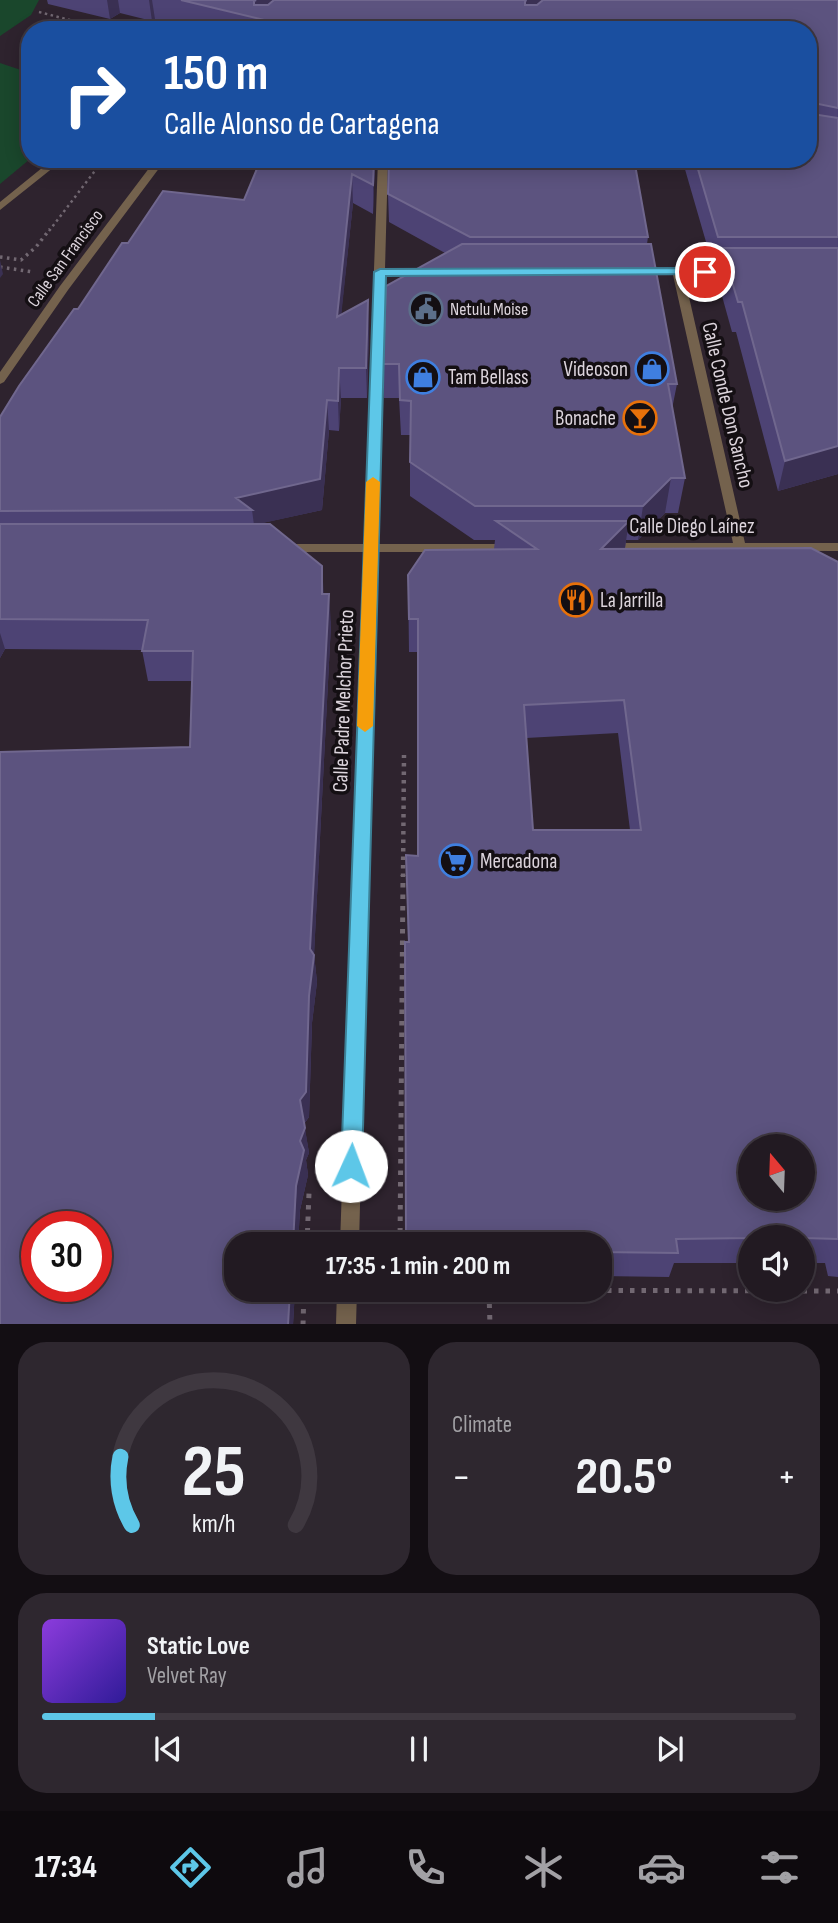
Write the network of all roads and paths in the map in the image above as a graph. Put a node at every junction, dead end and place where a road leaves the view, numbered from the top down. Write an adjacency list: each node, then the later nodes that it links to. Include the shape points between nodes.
1 (39, 12): 2 (path)
2 (74, 21)
3 (48, 168): 7 (street)
4 (97, 168): 8 (path, via 36,247 21,260)
5 (154, 168): 16 (street, Calle San Francisco)
6 (383, 168): 10 (street, Calle Padre Melchor Prieto)
7 (0, 207)
8 (0, 257)
9 (0, 267): 15 (path)
10 (380, 272): 11 (street); 20 (street, Calle Padre Melchor Prieto)
11 (443, 272)
12 (623, 272): 13 (street)
13 (678, 272): 14 (street); 17 (street, Calle Conde Don Sancho)
14 (745, 272)
15 (41, 273)
16 (0, 380)
17 (740, 547): 18 (street, Calle Diego Laínez); 22 (street, Calle Diego Laínez)
18 (838, 547)
19 (261, 548): 20 (street)
20 (371, 548): 21 (street); 26 (street, Calle Padre Melchor Prieto)
21 (531, 548)
22 (586, 548)
23 (404, 743): 27 (path)
24 (309, 1188): 25 (path)
25 (307, 1232)
26 (348, 1232)
27 (400, 1232)
28 (838, 1291): 29 (path)
29 (612, 1292)
30 (304, 1302): 33 (path)
31 (347, 1302): 34 (street)
32 (489, 1302): 35 (path)
33 (303, 1324)
34 (346, 1324)
35 (490, 1324)

